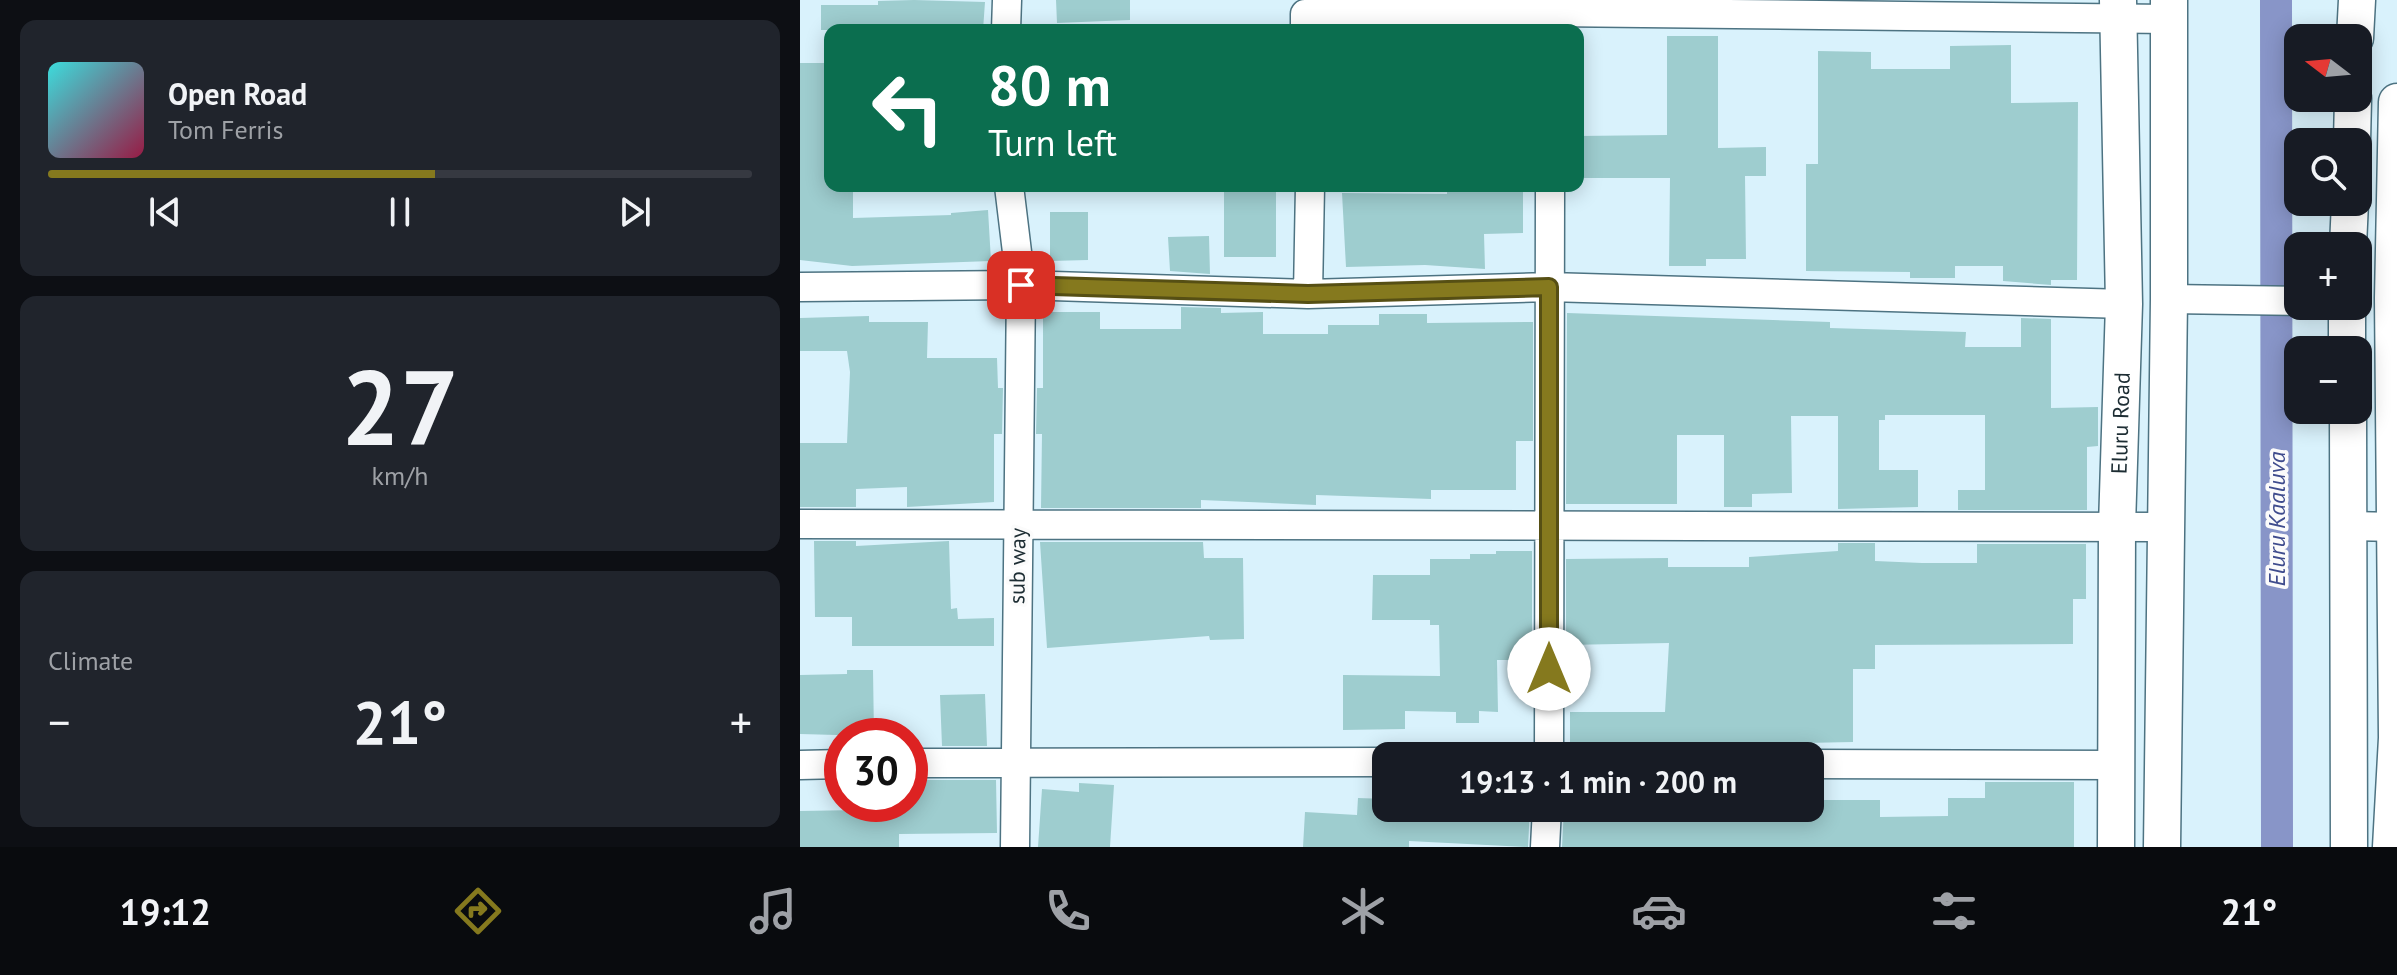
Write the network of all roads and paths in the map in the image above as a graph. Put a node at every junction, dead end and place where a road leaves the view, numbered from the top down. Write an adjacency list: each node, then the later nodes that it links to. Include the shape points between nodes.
1 (1007, 0): 7 (street)
2 (2357, 0): 8 (main road)
3 (2118, 10): 4 (street); 5 (street); 19 (main road, Eluru Road)
4 (2169, 10): 17 (main road, Eluru Road)
5 (1552, 14): 6 (street)
6 (1305, 15)
7 (1006, 24)
8 (2356, 24)
9 (2397, 102): 26 (main road)
10 (1010, 192): 13 (street, sub way)
11 (1310, 192): 16 (street)
12 (1550, 192): 15 (street)
13 (1021, 285): 14 (street); 16 (street); 21 (street, sub way)
14 (800, 287)
15 (1549, 287): 16 (street); 19 (street); 23 (street)
16 (1308, 294)
17 (2169, 299): 18 (street); 27 (main road, Eluru Road)
18 (2284, 301)
19 (2124, 304): 24 (main road, Eluru Road)
20 (2348, 424): 25 (main road)
21 (1018, 523): 22 (street); 23 (street); 29 (street, sub way)
22 (800, 524)
23 (1548, 525): 24 (street); 28 (street)
24 (2117, 526): 27 (street); 35 (main road, Eluru Road)
25 (2349, 526): 26 (street); 42 (main road)
26 (2396, 526): 37 (main road)
27 (2164, 527): 41 (main road, Eluru Road)
28 (1549, 742)
29 (1013, 762): 30 (street); 31 (street); 38 (street, sub way)
30 (1372, 762)
31 (928, 763)
32 (824, 764): 34 (street)
33 (1824, 764): 35 (street)
34 (800, 765)
35 (2116, 765): 40 (main road, Eluru Road)
36 (1546, 822): 39 (street)
37 (2393, 834)
38 (1015, 847)
39 (1545, 847)
40 (2116, 847)
41 (2162, 847)
42 (2349, 847)

